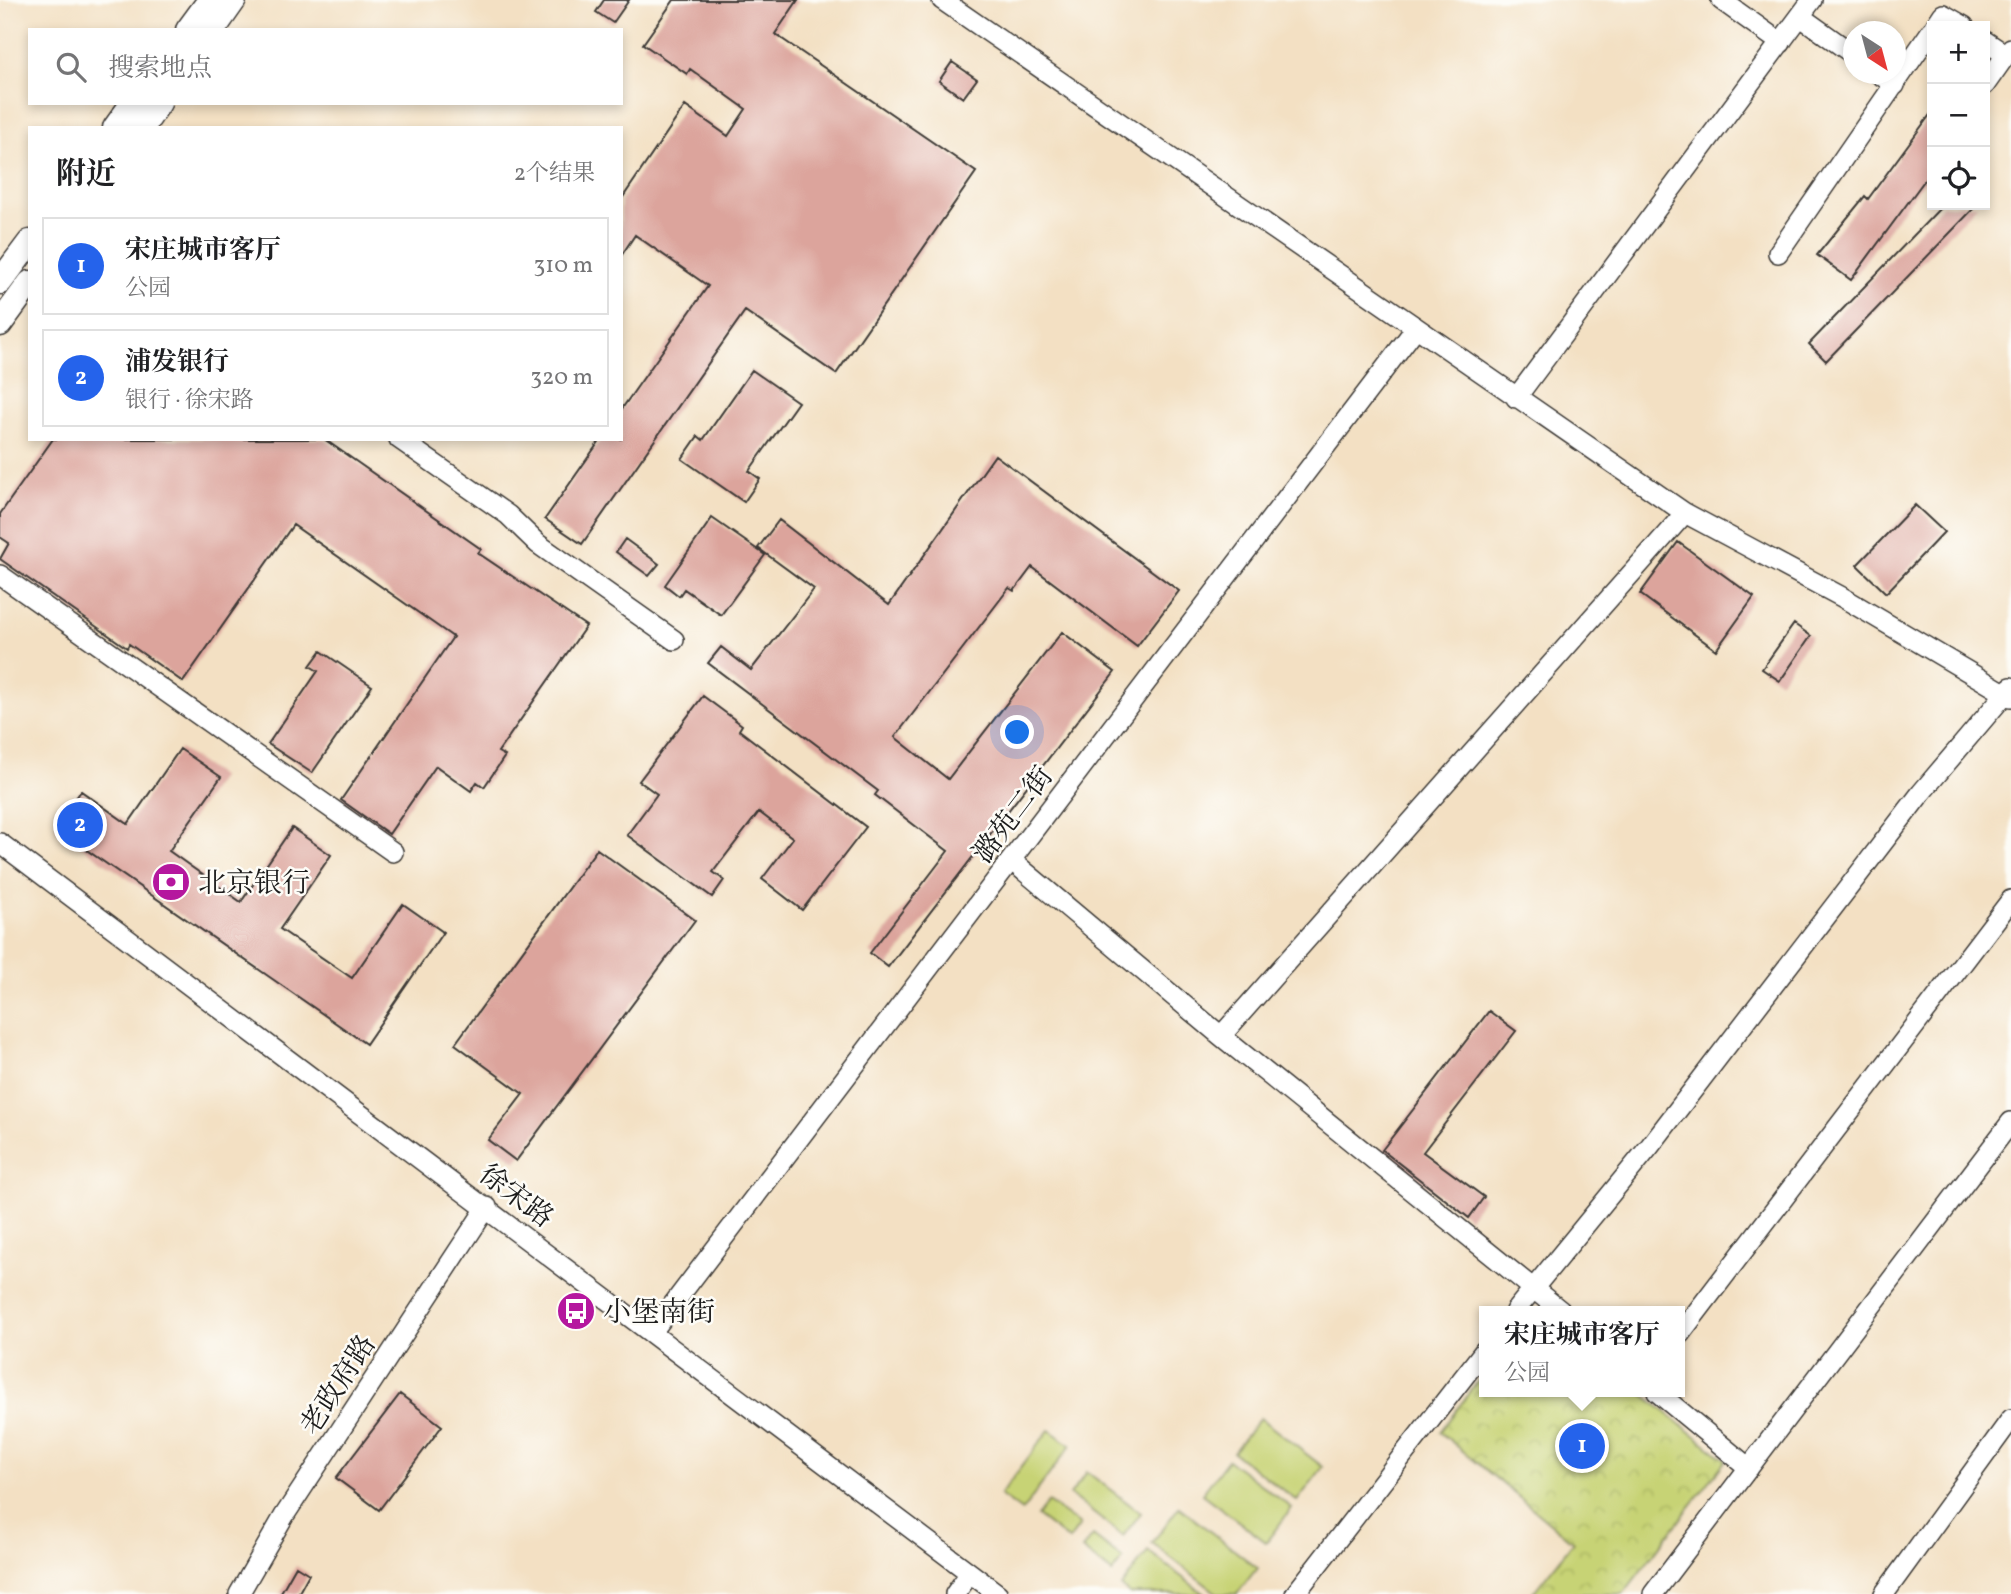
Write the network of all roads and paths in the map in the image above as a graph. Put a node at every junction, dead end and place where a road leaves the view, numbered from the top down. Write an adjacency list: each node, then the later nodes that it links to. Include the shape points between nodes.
1 (210, 0): 9 (main road)
2 (234, 0): 10 (main road)
3 (942, 0): 28 (street)
4 (1721, 0): 12 (street)
5 (1812, 0): 6 (street)
6 (1801, 17): 12 (street); 14 (street)
7 (1938, 21): 8 (street, via 1943,14)
8 (1955, 21)
9 (189, 28)
10 (213, 28)
11 (1927, 35): 16 (street)
12 (1781, 43): 29 (street)
13 (1990, 43): 15 (street)
14 (1843, 48)
15 (2008, 51): 18 (street)
16 (1906, 58)
17 (1884, 84): 24 (street)
18 (1986, 84)
19 (132, 105): 21 (main road)
20 (158, 105): 22 (main road)
21 (116, 126)
22 (143, 126)
23 (28, 245): 25 (main road)
24 (1777, 253)
25 (0, 282)
26 (28, 286): 27 (main road)
27 (0, 324)
28 (1415, 329): 29 (street); 37 (street, 潞苑二街)
29 (1516, 398): 31 (street)
30 (402, 441): 33 (street)
31 (1685, 513): 34 (street); 39 (street)
32 (0, 575): 36 (street)
33 (674, 640)
34 (2009, 692): 42 (street, via 1921,793)
35 (0, 843): 41 (street, 徐宋路)
36 (393, 852)
37 (1011, 860): 39 (street); 46 (street, 潞苑二街)
38 (2011, 900): 45 (street)
39 (1221, 1036): 42 (street)
40 (2011, 1122): 50 (street)
41 (486, 1207): 46 (street, 徐宋路); 52 (street, 老政府路, via 284,1516)
42 (1534, 1289): 43 (street); 44 (street)
43 (1519, 1306)
44 (1554, 1306)
45 (1685, 1327)
46 (652, 1332): 51 (street, 徐宋路)
47 (1479, 1357): 55 (street)
48 (1663, 1397): 50 (street)
49 (2011, 1419): 57 (street)
50 (1749, 1468): 56 (street)
51 (970, 1573): 53 (street); 54 (street, 徐宋路)
52 (239, 1594)
53 (955, 1594)
54 (998, 1594)
55 (1295, 1594)
56 (1653, 1594)
57 (1884, 1594)

